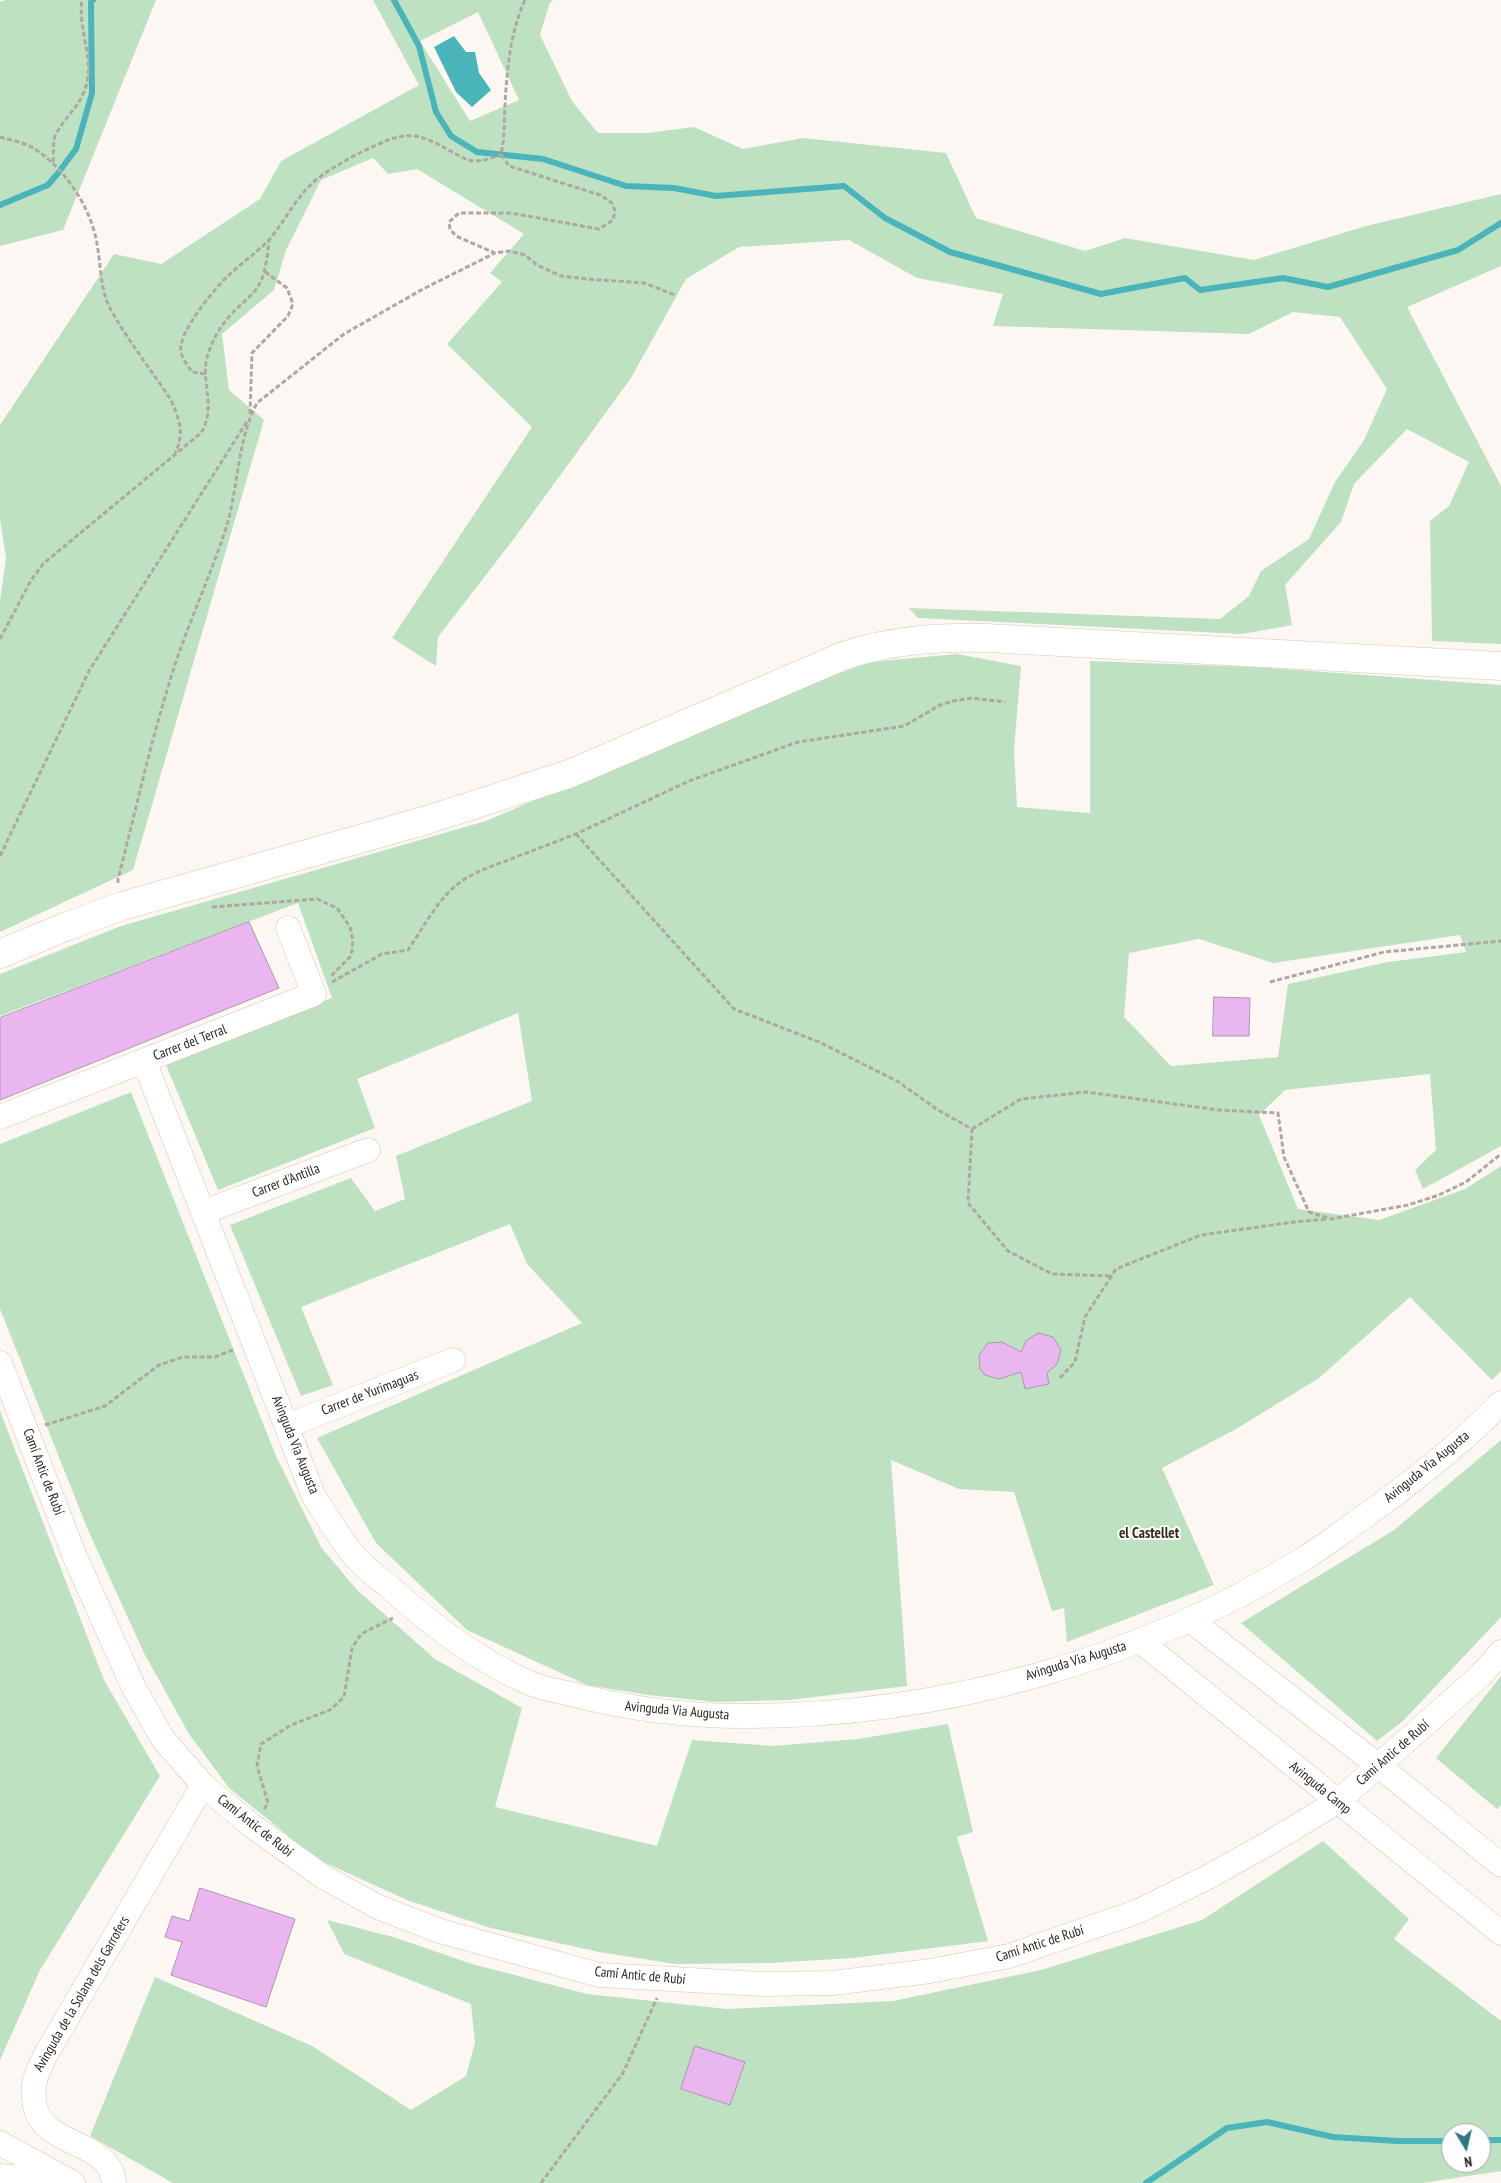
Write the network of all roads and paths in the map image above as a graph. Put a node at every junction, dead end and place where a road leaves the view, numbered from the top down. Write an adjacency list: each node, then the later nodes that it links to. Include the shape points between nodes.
1 (82, 0): 5 (path, via 88,75 84,94 56,133)
2 (525, 0): 4 (path, via 514,27 507,70)
3 (0, 137): 5 (path, via 31,147)
4 (501, 154): 6 (path, via 475,161 413,134 392,139 315,181 293,205); 7 (path, via 509,166 600,195 612,203 615,212 613,220 599,230 511,213 459,212 449,222 456,236)
5 (53, 163): 12 (path, via 67,179 89,218 97,242 103,289 109,307 171,400 181,428)
6 (269, 240): 8 (path); 10 (path, via 228,276 182,340 181,352 186,364 192,372)
7 (495, 253): 9 (path, via 510,251 524,255 537,266 562,276 644,283); 11 (path, via 344,334 257,403)
8 (264, 271): 10 (path, via 254,291 217,333 206,359); 11 (path, via 287,288 294,304 288,316 252,353)
9 (675, 295)
10 (205, 374): 12 (path, via 208,422 201,433)
11 (250, 416): 17 (path, via 89,671); 18 (path, via 226,530 169,684 118,879)
12 (175, 453): 13 (path, via 43,564)
13 (0, 639)
14 (1501, 666): 18 (main road, via 987,638 942,638 888,644 843,656 569,774 427,820)
15 (1005, 702): 16 (path, via 972,698 953,701 904,726 798,742 689,781)
16 (576, 834): 21 (path, via 482,870 458,884); 26 (path, via 734,1009 819,1042 897,1081)
17 (0, 856)
18 (122, 906): 22 (main road)
19 (288, 928): 24 (street, Carrer del Terral, via 314,994)
20 (1501, 940): 23 (path, via 1384,952)
21 (408, 950)
22 (0, 954)
23 (1270, 982)
24 (144, 1061): 25 (street, Carrer del Terral); 29 (street, Avinguda Via Augusta)
25 (0, 1117)
26 (972, 1129): 30 (path, via 1020,1099 1086,1092 1219,1110 1278,1113 1284,1157 1309,1212); 31 (path, via 968,1203 1008,1251 1052,1274)
27 (368, 1150): 29 (street, Carrer d'Antilla)
28 (1501, 1154): 30 (path, via 1466,1182 1439,1195 1408,1205)
29 (204, 1212): 32 (street, Avinguda Via Augusta)
30 (1332, 1219): 31 (path, via 1201,1235 1116,1269)
31 (1112, 1276): 35 (path, via 1085,1317 1075,1362)
32 (254, 1342): 37 (street, Avinguda Via Augusta); 38 (path, via 215,1357 183,1357 159,1365 106,1406)
33 (453, 1360): 37 (street, Carrer de Yurimaguas)
34 (0, 1363): 38 (street, Camí Antic de Rubí)
35 (1060, 1378)
36 (1501, 1403): 40 (street, Avinguda Via Augusta, via 1439,1460 1336,1537 1305,1558)
37 (287, 1426): 39 (street, Avinguda Via Augusta, via 314,1497 354,1556)
38 (28, 1430): 44 (street, Camí Antic de Rubí, via 76,1557 134,1688 163,1739)
39 (413, 1609): 41 (street, Avinguda Via Augusta, via 468,1650 533,1684 620,1707 699,1716 786,1716 940,1698 1043,1673); 46 (path, via 361,1634 352,1648 344,1697 330,1710 291,1725 261,1744 257,1766 268,1803)
40 (1190, 1620): 41 (street, Avinguda Via Augusta); 43 (street)
41 (1140, 1641): 45 (street, Avinguda Camp)
42 (1501, 1652): 43 (street, Camí Antic de Rubí, via 1481,1675)
43 (1379, 1766): 45 (street, Camí Antic de Rubí); 47 (street)
44 (203, 1785): 46 (street, Camí Antic de Rubí); 54 (street, Avinguda de la Solana dels Garrofers, via 46,2054 32,2090 37,2115 49,2130 99,2155 109,2167)
45 (1337, 1802): 48 (street, Avinguda Camp); 49 (street, Camí Antic de Rubí, via 1254,1852 1139,1911 1009,1956 930,1971 833,1983)
46 (251, 1825): 49 (street, Camí Antic de Rubí, via 322,1876 378,1907 440,1931 599,1975)
47 (1501, 1865)
48 (1501, 1933)
49 (665, 1980): 55 (path, via 623,2073)
50 (0, 2143): 53 (street)
51 (0, 2176): 52 (street, via 38,2178)
52 (51, 2183)
53 (73, 2183)
54 (114, 2183)
55 (541, 2183)

